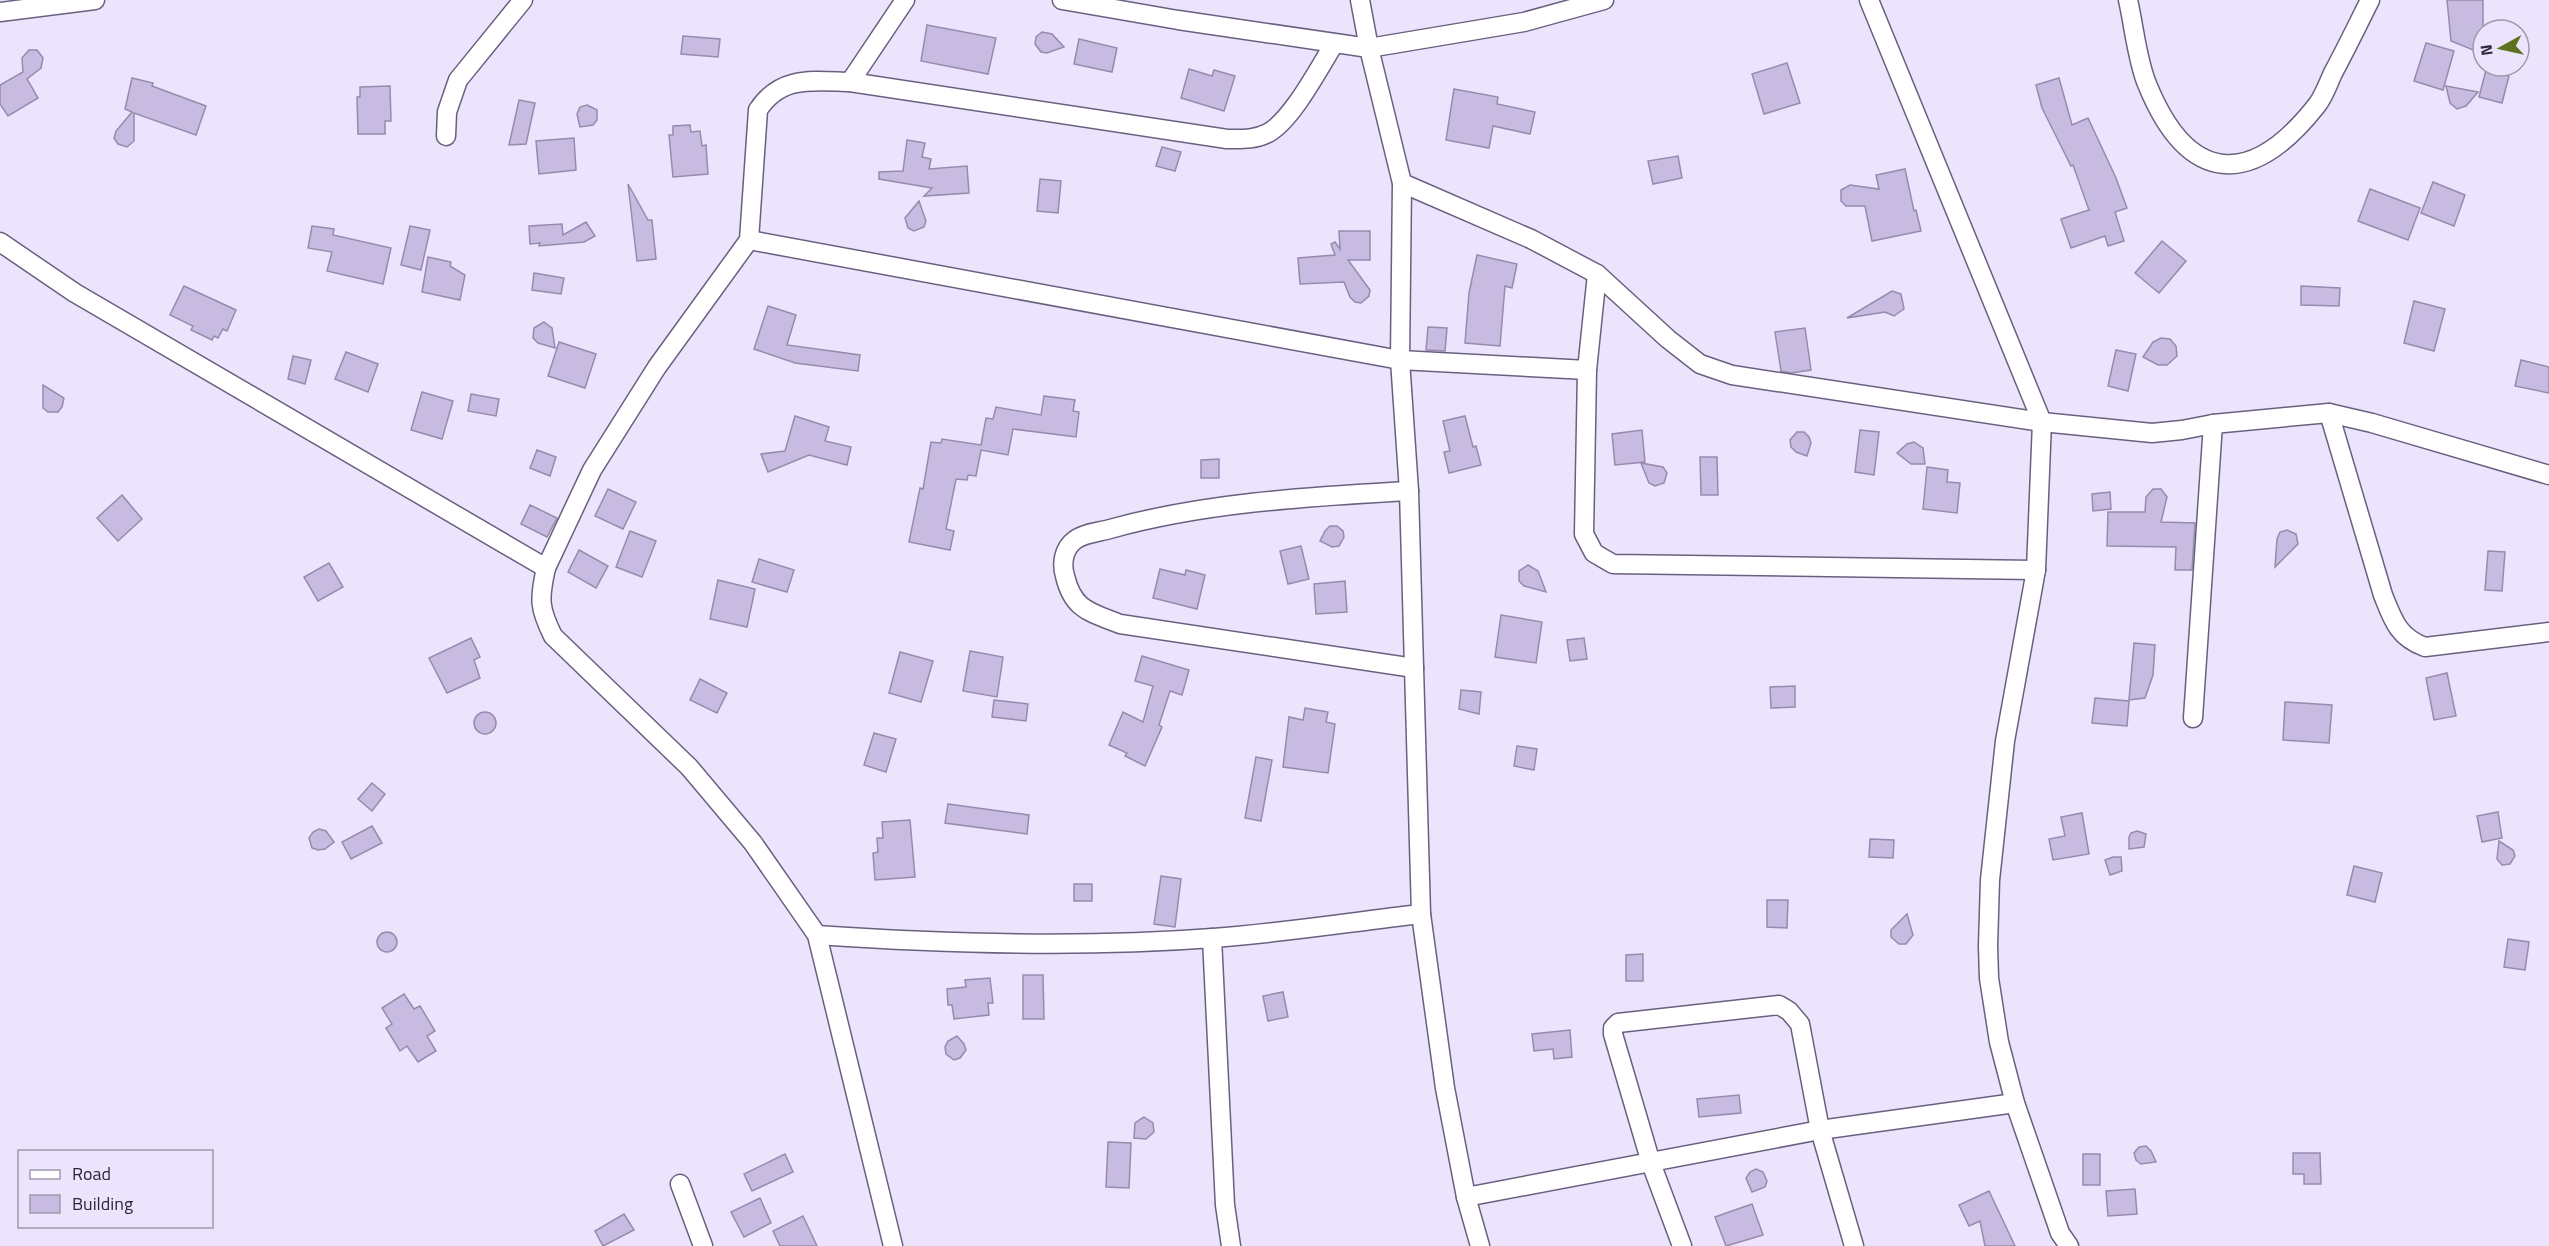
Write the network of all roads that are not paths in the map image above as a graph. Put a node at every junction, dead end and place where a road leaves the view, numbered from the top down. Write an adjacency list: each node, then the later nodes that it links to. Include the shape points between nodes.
1 (95, 0): 10 (street)
2 (523, 0): 14 (street, via 458,80 447,112)
3 (905, 0): 13 (street)
4 (1062, 0): 11 (street)
5 (1360, 0): 12 (street)
6 (1604, 0): 12 (street, via 1524,22)
7 (1869, 0): 22 (street)
8 (2128, 0): 9 (street, via 2146,83 2170,131 2197,157 2221,164 2248,163 2277,147 2318,104)
9 (2370, 0)
10 (0, 12)
11 (1334, 44): 12 (street); 13 (street, via 1284,122 1250,139 1227,139)
12 (1369, 48): 15 (street)
13 (850, 82): 16 (street, via 806,81 784,86 768,95 758,110)
14 (446, 136)
15 (1402, 183): 18 (street, via 1531,239); 19 (street)
16 (749, 240): 19 (street); 26 (street, via 657,367 592,470)
17 (0, 242): 26 (street, via 75,293)
18 (1597, 274): 20 (street); 22 (street, via 1700,364 1732,375)
19 (1400, 360): 20 (street); 25 (street)
20 (1587, 370): 27 (street, via 1584,534 1594,553 1613,564)
21 (2329, 413): 23 (street); 24 (street); 28 (street, via 2383,595 2394,622 2409,641 2425,647)
22 (2042, 422): 23 (street, via 2152,433); 27 (street)
23 (2213, 424): 30 (street)
24 (2549, 475)
25 (1409, 491): 29 (street); 29 (street, via 1270,499 1133,523 1076,539 1064,553 1064,574 1072,598 1087,611 1120,624)
26 (546, 568): 32 (street, via 539,596 553,636 689,768 753,843)
27 (2036, 570): 34 (street, via 2006,741 1990,880 1989,978 1999,1042)
28 (2549, 632)
29 (1414, 668): 31 (street)
30 (2193, 718)
31 (1421, 914): 33 (street); 38 (street, via 1445,1088)
32 (817, 935): 33 (street, via 938,943 1035,944); 40 (street)
33 (1212, 938): 41 (street, via 1225,1205)
34 (2015, 1102): 35 (street); 45 (street, via 2060,1233)
35 (1820, 1130): 36 (street); 36 (street, via 1800,1024 1779,1005 1617,1023 1613,1034); 44 (street)
36 (1651, 1163): 38 (street); 43 (street)
37 (680, 1184): 39 (street)
38 (1466, 1197): 42 (street)
39 (703, 1246)
40 (893, 1246)
41 (1231, 1246)
42 (1480, 1246)
43 (1682, 1246)
44 (1854, 1246)
45 (2069, 1246)

